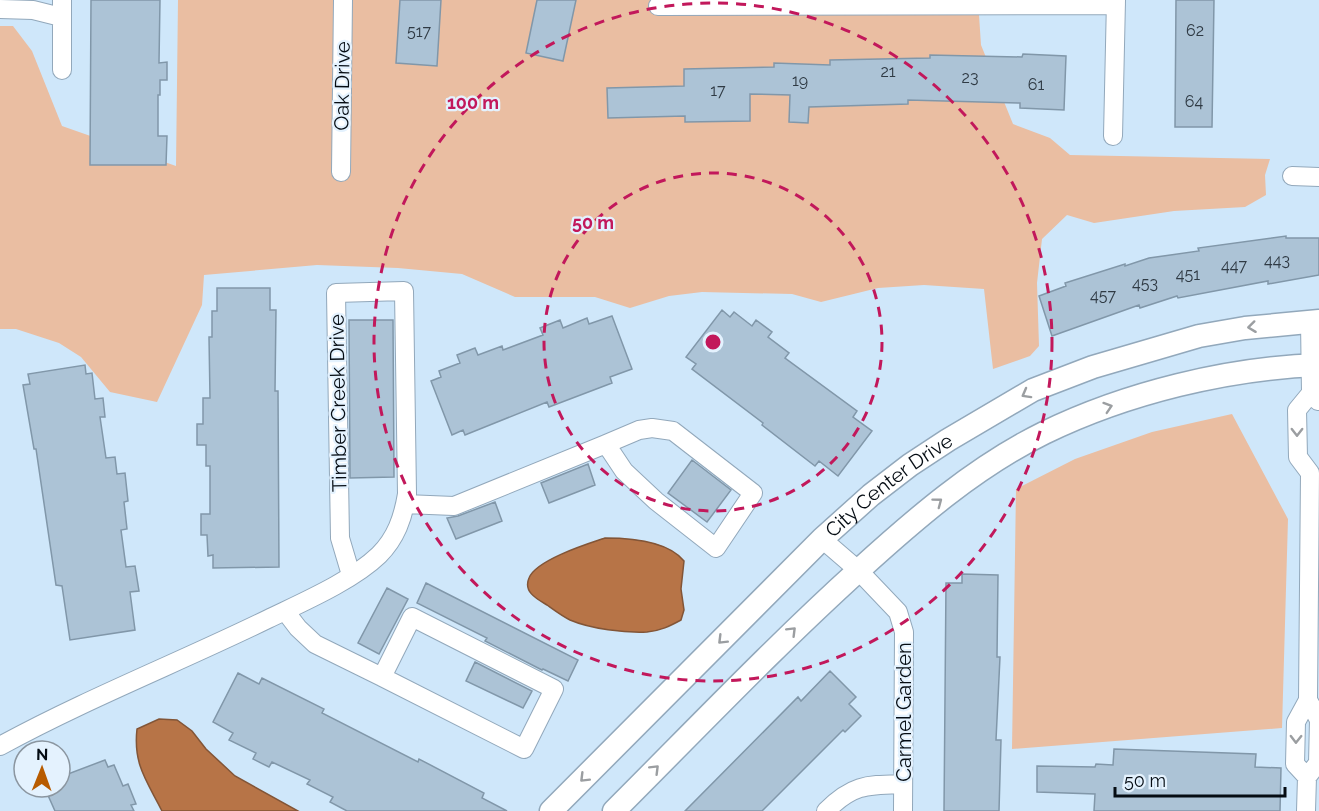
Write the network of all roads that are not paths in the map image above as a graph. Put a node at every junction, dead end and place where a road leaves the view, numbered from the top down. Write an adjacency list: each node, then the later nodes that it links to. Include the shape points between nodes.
1 (343, 0): 8 (street, Oak Drive)
2 (1116, 2): 3 (street); 7 (street)
3 (658, 6)
4 (62, 8): 5 (street); 6 (street)
5 (0, 9)
6 (63, 70)
7 (1113, 136)
8 (341, 172)
9 (1292, 176): 10 (street)
10 (1319, 177)
11 (1315, 321): 12 (street); 17 (street, City Center Drive, one-way to 17, via 1199,336 1093,367 1033,390 910,465)
12 (1315, 365): 13 (street); 18 (street, City Center Drive, one-way to 12, via 913,520 1042,434 1088,414 1183,384)
13 (1315, 397): 15 (street, one-way to 15, via 1297,410 1298,457)
14 (606, 444): 14 (street, via 624,471 716,548 753,493 673,431 639,430); 16 (street, via 454,506)
15 (1314, 477): 24 (street, via 1308,700 1319,720 1318,763 1307,777)
16 (405, 504): 19 (street, Timber Creek Drive, via 393,538 380,554); 19 (street, Timber Creek Drive, via 408,464 404,291 336,293 340,538)
17 (822, 538): 18 (street, Carmel Garden); 25 (street, City Center Drive, one-way to 25)
18 (858, 570): 23 (street, Carmel Garden, via 898,612 904,632); 26 (street, City Center Drive, one-way to 18)
19 (351, 575): 20 (street, Timber Creek Drive)
20 (285, 611): 21 (street, via 315,644); 22 (street, Timber Creek Drive)
21 (382, 677): 21 (street, via 524,749 554,690 412,617)
22 (0, 746)
23 (903, 784): 27 (street, via 852,790); 28 (street, Carmel Garden)
24 (1311, 803)
25 (551, 811)
26 (614, 811)
27 (826, 811)
28 (903, 811)

